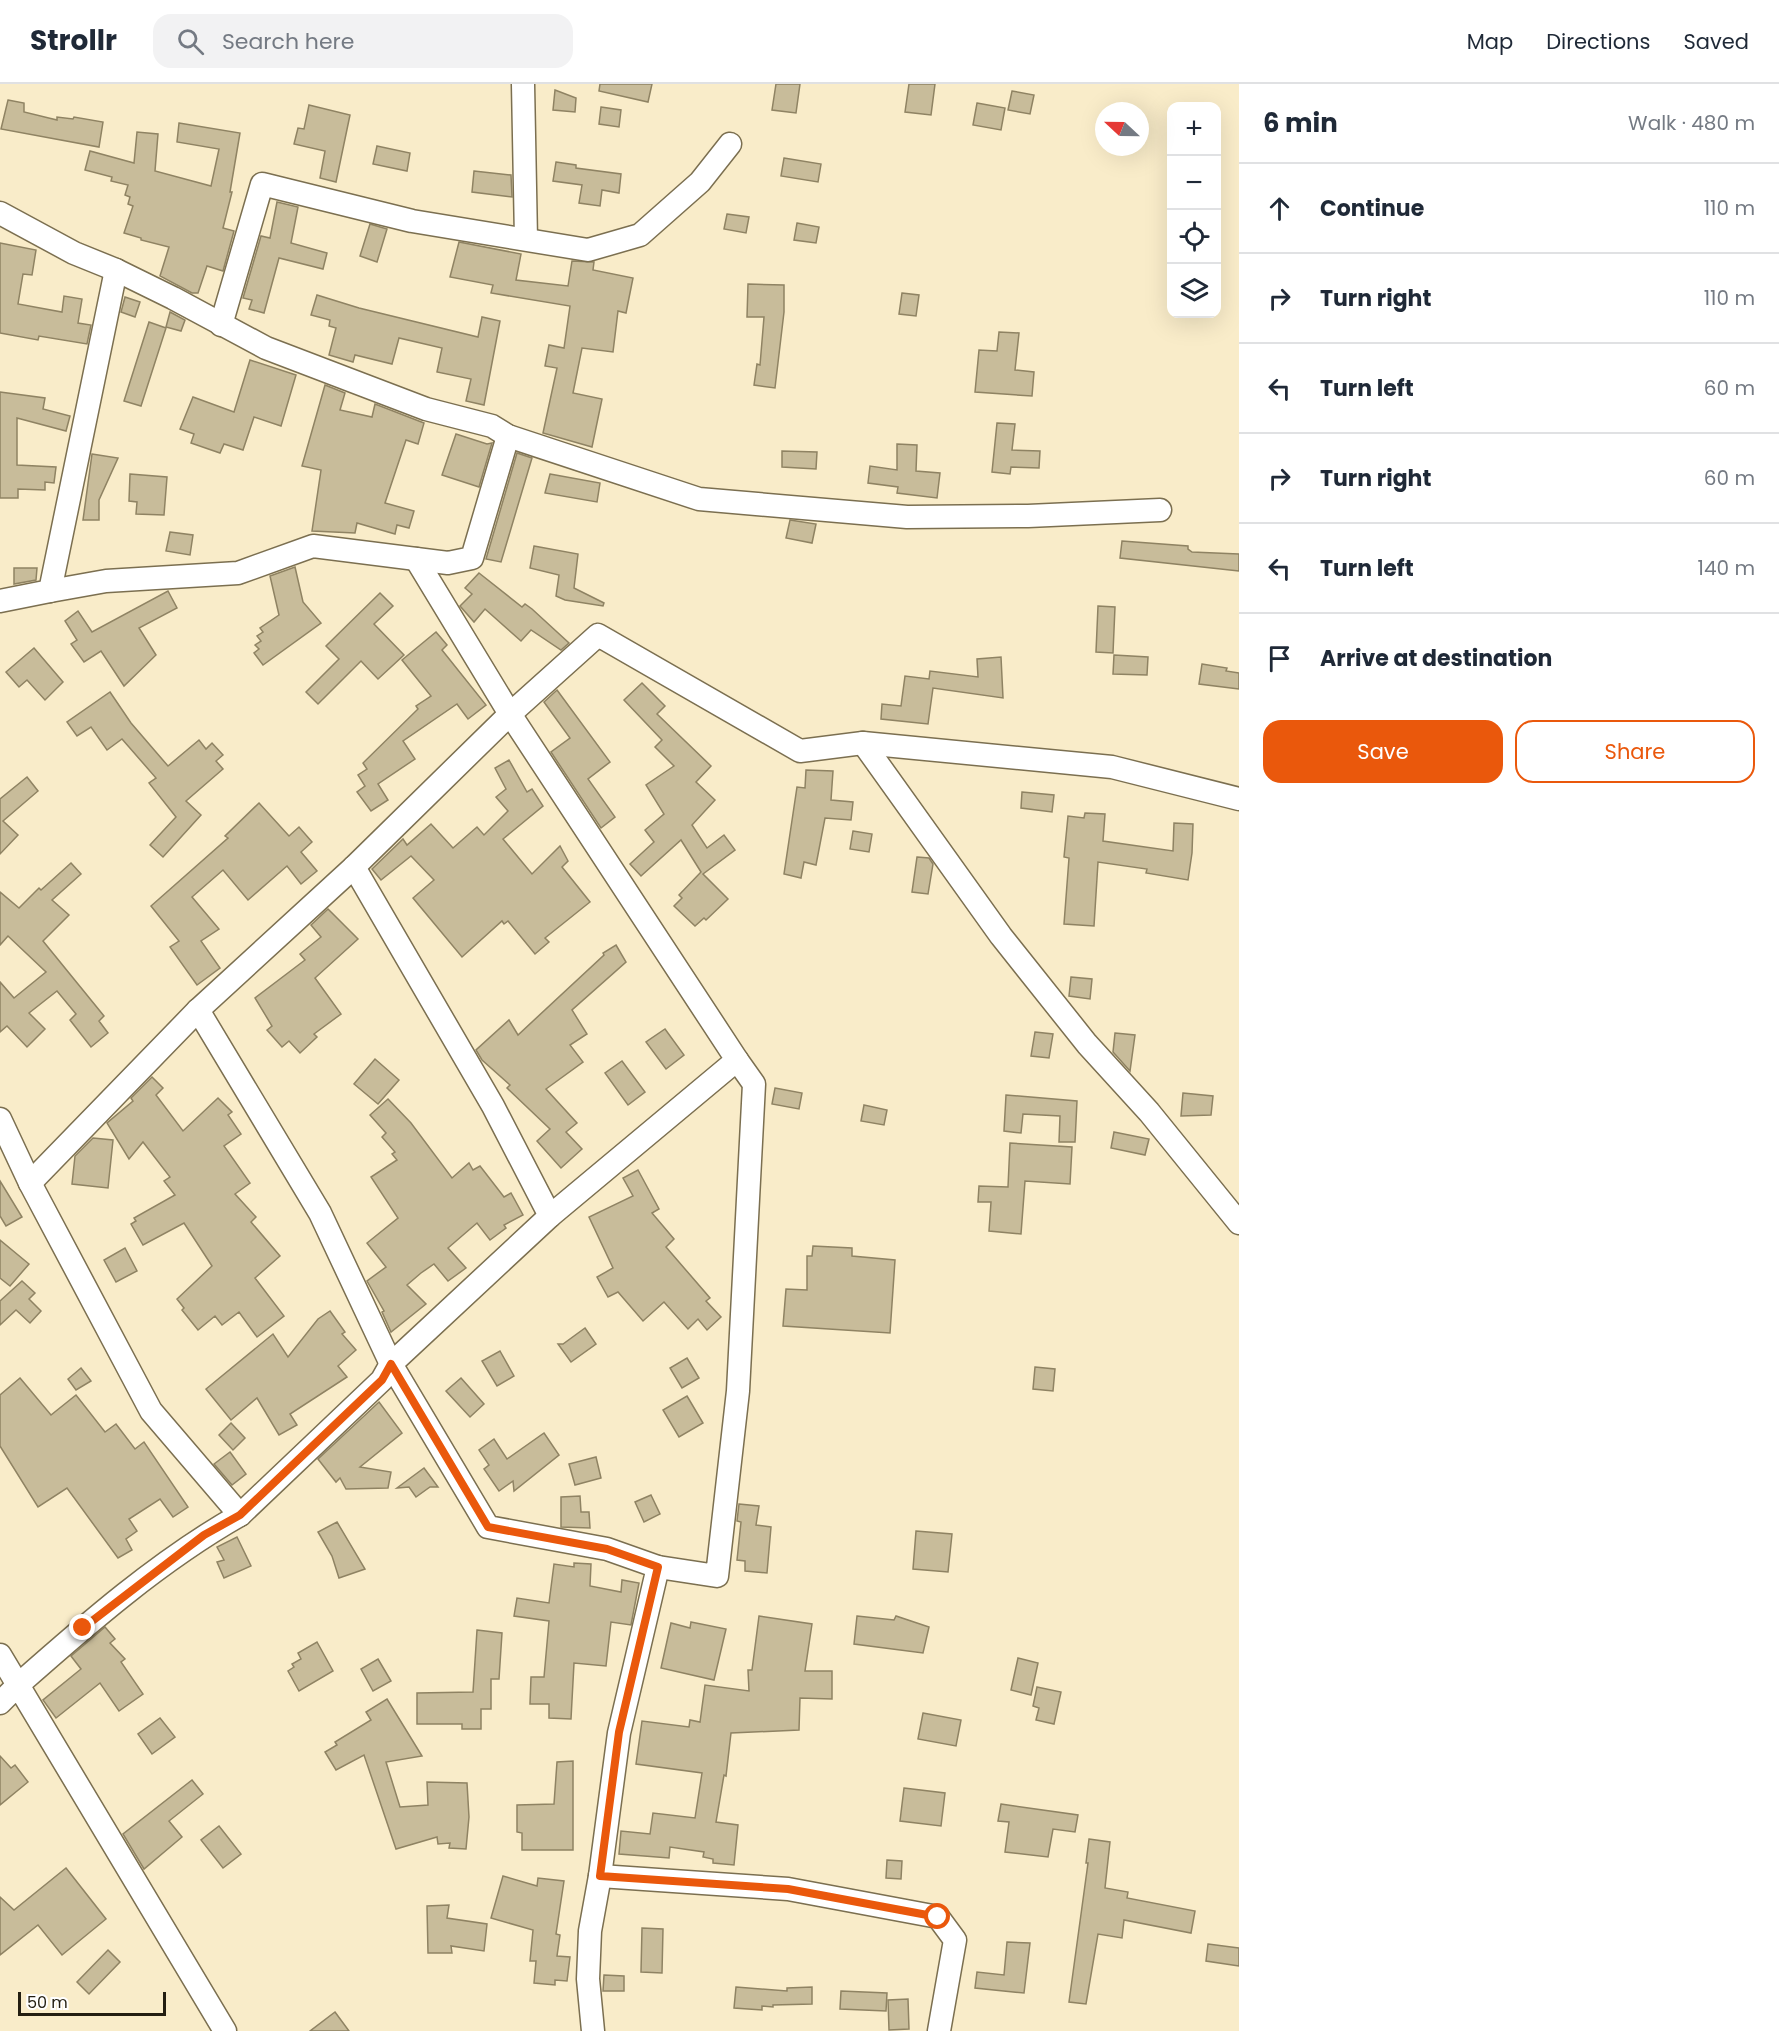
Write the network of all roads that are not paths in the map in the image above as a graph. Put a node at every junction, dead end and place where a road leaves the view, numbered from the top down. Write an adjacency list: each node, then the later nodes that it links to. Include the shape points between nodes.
1 (523, 84): 4 (street)
2 (730, 144): 4 (street, via 700,182 640,235 588,250)
3 (0, 213): 5 (street, via 74,253)
4 (526, 239): 6 (street, via 412,221 262,184)
5 (116, 270): 6 (street); 10 (street)
6 (221, 325): 7 (street, via 325,372 426,409 492,426)
7 (507, 436): 8 (street, via 699,499 907,517); 9 (street, via 472,558 448,562)
8 (1160, 510)
9 (416, 559): 10 (street, via 313,546 238,573 106,581); 12 (street)
10 (50, 591): 11 (street)
11 (0, 601)
12 (510, 714): 13 (street, via 598,635 800,751); 15 (street); 17 (street)
13 (863, 743): 14 (street, via 1112,767); 21 (street, via 1008,945)
14 (1239, 799)
15 (354, 867): 16 (street); 20 (street, via 494,1106)
16 (198, 1010): 19 (street); 22 (street, via 320,1213)
17 (737, 1060): 20 (street); 24 (street, via 754,1084 738,1390 717,1576)
18 (0, 1119): 19 (street)
19 (30, 1183): 23 (street, via 151,1411)
20 (550, 1216): 22 (street)
21 (1239, 1223)
22 (391, 1364): 23 (street, via 382,1380); 24 (street, via 488,1527 607,1549)
23 (240, 1515): 26 (street, via 204,1535 92,1620)
24 (658, 1567): 28 (street, via 619,1732)
25 (0, 1655): 26 (street)
26 (18, 1685): 27 (street); 29 (street)
27 (0, 1703)
28 (600, 1876): 30 (street, via 590,1931); 31 (street, via 788,1889 938,1917 954,1940)
29 (225, 2031)
30 (592, 2031)
31 (939, 2031)

